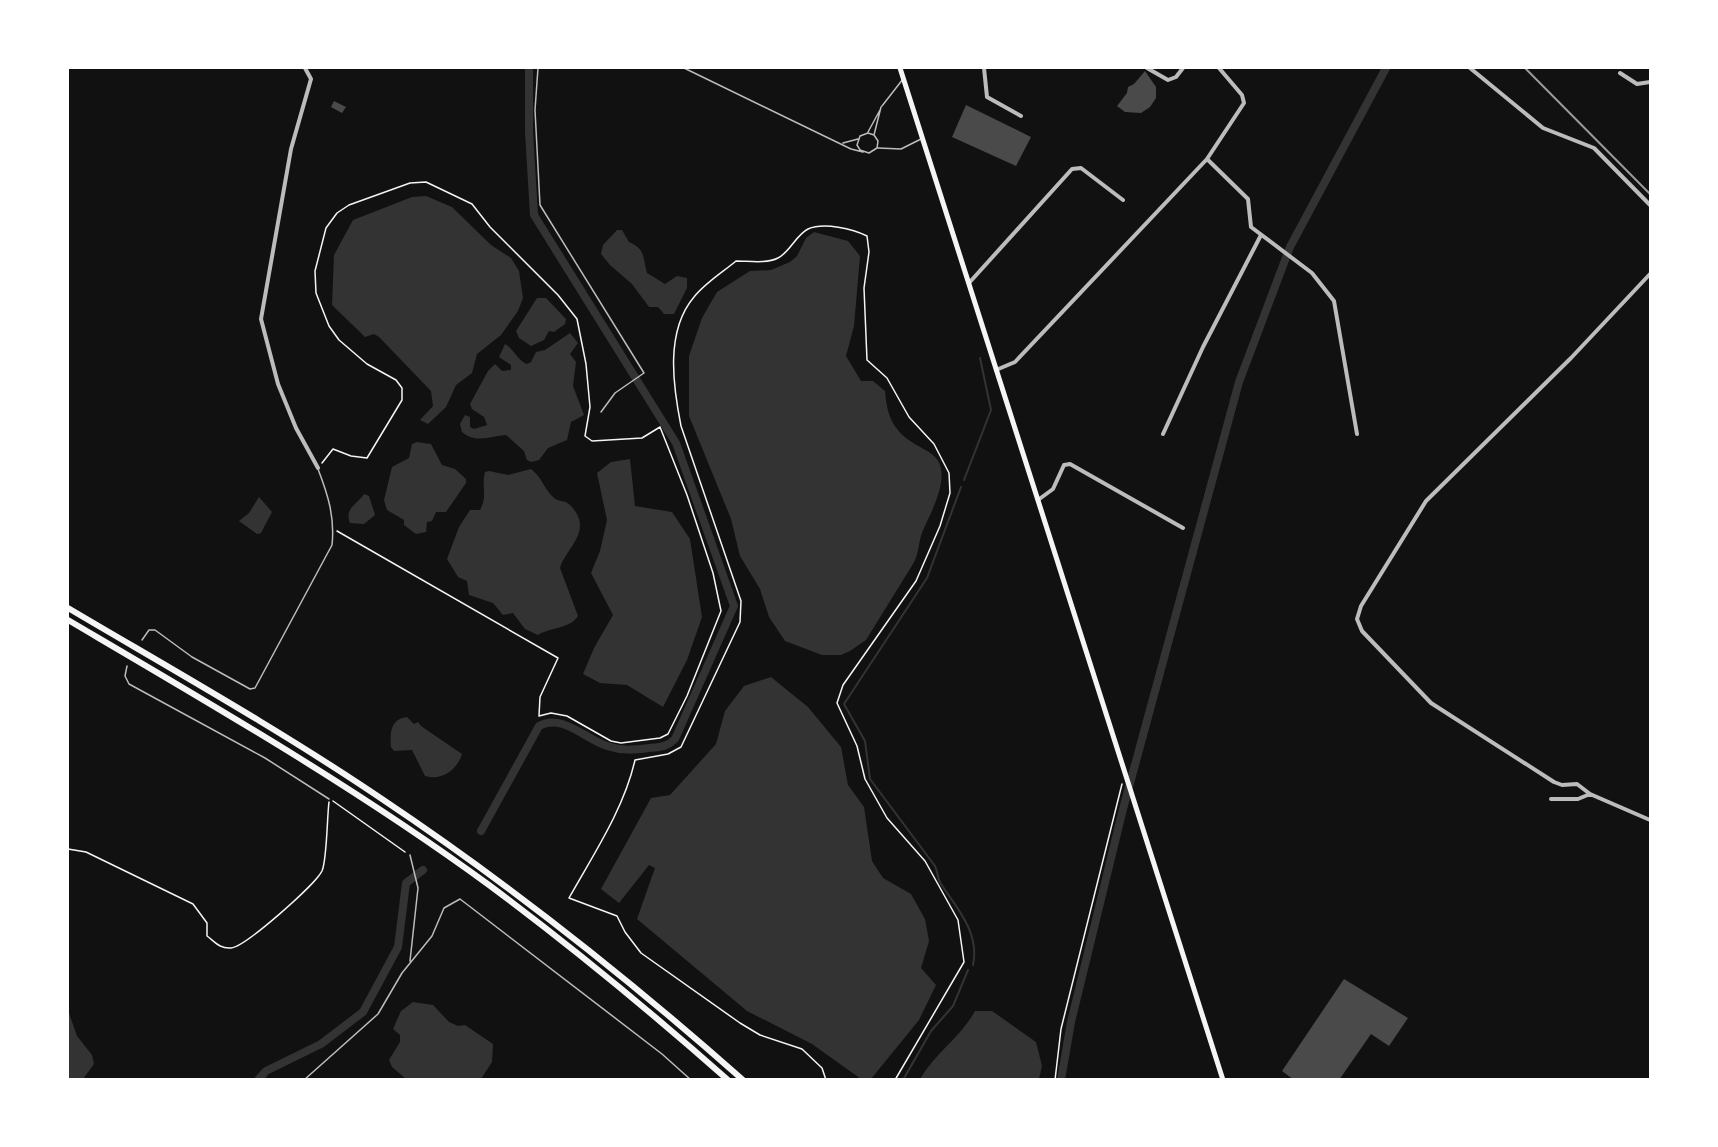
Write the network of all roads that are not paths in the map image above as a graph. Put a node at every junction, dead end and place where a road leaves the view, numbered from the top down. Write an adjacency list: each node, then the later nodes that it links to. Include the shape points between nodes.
1 (305, 68): 32 (street, via 311,79 291,149 261,319 278,384)
2 (538, 68): 29 (lane, via 535,110 540,205 644,373 615,393)
3 (684, 68): 19 (lane)
4 (900, 68): 11 (main road)
5 (984, 68): 14 (street, via 987,97)
6 (1147, 68): 7 (street, via 1168,80)
7 (1183, 68)
8 (1219, 68): 22 (street, via 1242,95 1244,103)
9 (1470, 68): 24 (street, via 1543,128 1594,148)
10 (1620, 73): 12 (street, via 1637,84)
11 (903, 78): 13 (lane); 17 (main road)
12 (1650, 82)
13 (881, 107): 15 (lane); 16 (lane)
14 (1020, 116)
15 (868, 133): 16 (lane); 18 (lane)
16 (874, 135): 20 (lane)
17 (922, 138): 20 (lane, via 901,149); 27 (main road)
18 (858, 139): 19 (lane, via 849,144); 21 (lane)
19 (839, 143): 21 (lane)
20 (877, 148): 21 (lane)
21 (862, 152)
22 (1207, 159): 25 (street, via 1248,199 1251,227); 28 (street, via 1015,362)
23 (1123, 200): 27 (street, via 1082,168 1072,169)
24 (1650, 205)
25 (1261, 235): 30 (street); 31 (street, via 1312,273 1334,301)
26 (1650, 274): 39 (street, via 1426,501 1357,615 1362,631 1431,703 1543,777 1562,785 1577,784)
27 (968, 284): 28 (main road)
28 (996, 370): 33 (main road)
29 (601, 412)
30 (1163, 434)
31 (1357, 434)
32 (318, 468): 37 (lane, via 330,499 332,545 255,688 250,689 192,657 155,630 149,630)
33 (1038, 500): 34 (street, via 1053,489 1064,465 1070,464); 49 (main road)
34 (1183, 528)
35 (68, 608): 48 (highway, via 270,727 494,876 670,1015)
36 (68, 620): 47 (highway, via 262,734 489,885 666,1025)
37 (142, 640)
38 (127, 666): 40 (lane, via 125,676 129,684 265,758)
39 (1590, 794): 41 (street, via 1578,799); 42 (street)
40 (329, 799)
41 (1551, 799)
42 (1650, 820)
43 (410, 855): 44 (lane, via 418,888)
44 (410, 962): 45 (lane, via 378,1014); 46 (lane, via 432,936 444,908 459,899)
45 (304, 1080)
46 (691, 1080)
47 (728, 1080)
48 (743, 1080)
49 (1223, 1080)

